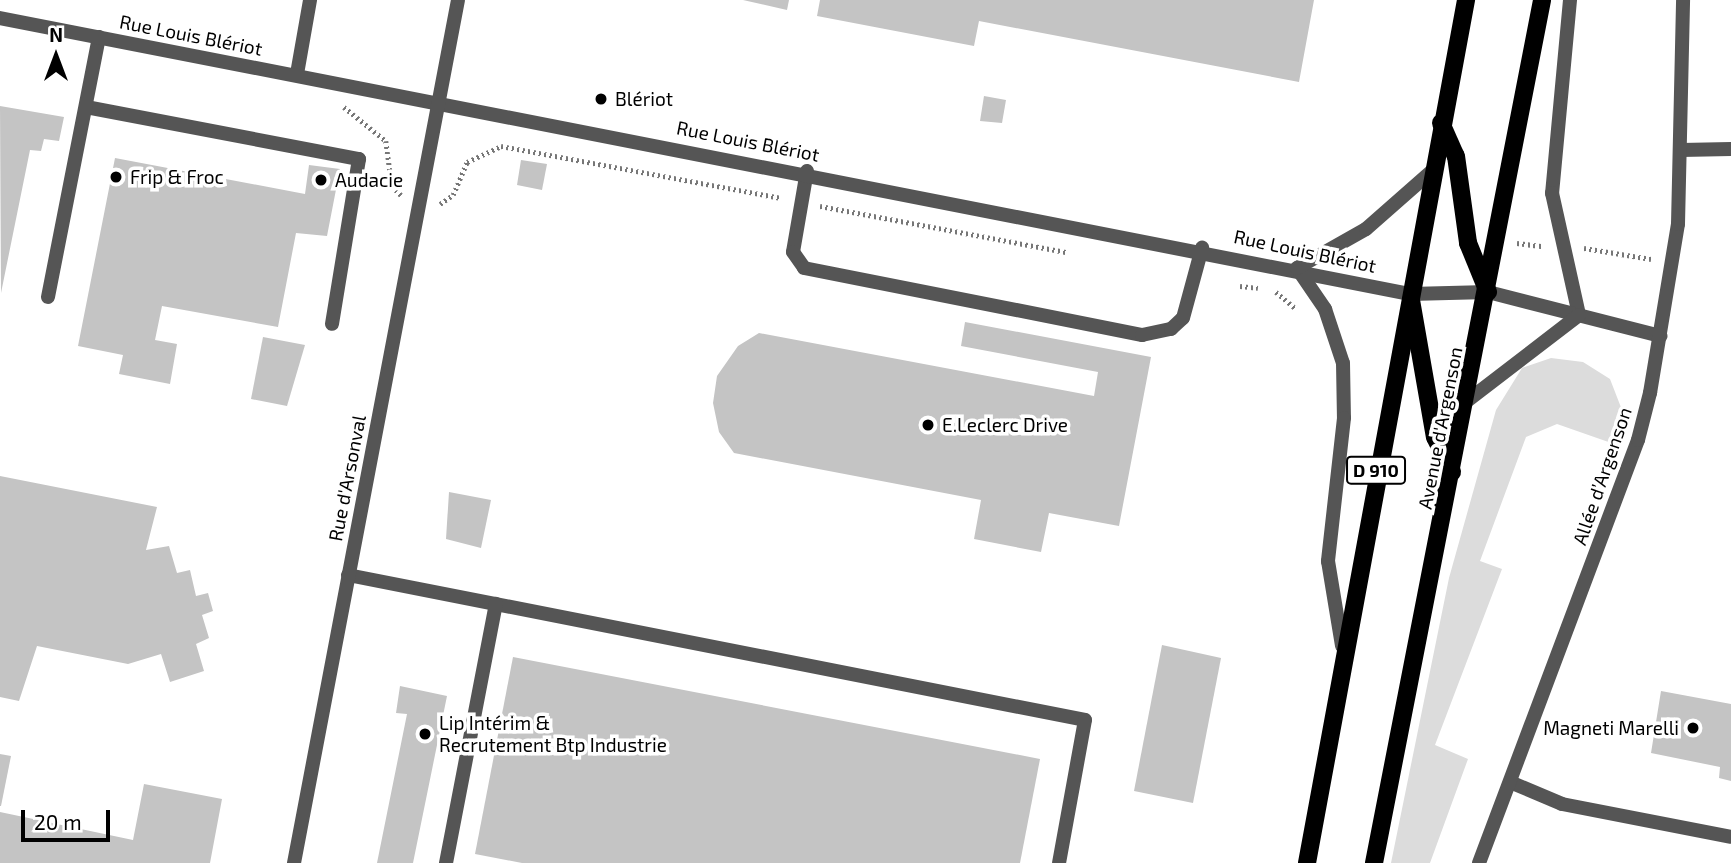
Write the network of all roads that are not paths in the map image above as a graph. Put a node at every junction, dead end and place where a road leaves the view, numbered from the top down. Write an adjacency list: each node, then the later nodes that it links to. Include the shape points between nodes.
1 (310, 0): 9 (street)
2 (458, 0): 10 (street, Rue d'Arsonval)
3 (1466, 0): 12 (main road, D 910)
4 (1542, 0): 19 (main road, Avenue d'Argenson)
5 (1570, 0): 22 (street, via 1552,193)
6 (1683, 0): 14 (street, Allée d’Argenson)
7 (0, 18): 8 (street, Rue Louis Blériot)
8 (99, 37): 9 (street, Rue Louis Blériot); 11 (street)
9 (297, 74): 10 (street, Rue Louis Blériot)
10 (438, 101): 16 (street, Rue Louis Blériot); 27 (street, Rue d'Arsonval)
11 (86, 107): 21 (street); 23 (street, via 359,159)
12 (1441, 123): 15 (main road, D 910); 19 (main road, via 1456,156 1468,243)
13 (1731, 149): 14 (street)
14 (1681, 150): 24 (street, Allée d’Argenson, via 1678,224)
15 (1433, 170): 18 (street, via 1366,229); 20 (main road, D 910)
16 (807, 171): 17 (street, Rue Louis Blériot); 17 (street, via 793,252 804,268 1142,335 1171,329 1183,318)
17 (1202, 248): 18 (street, Rue Louis Blériot)
18 (1297, 268): 20 (street, Rue Louis Blériot); 29 (street, via 1325,309 1343,363 1344,418 1328,561)
19 (1488, 292): 20 (street, Rue Louis Blériot); 22 (street, Rue Louis Blériot); 25 (main road, Avenue d'Argenson)
20 (1410, 294): 26 (main road, via 1426,356 1435,437); 29 (main road, D 910)
21 (48, 297)
22 (1579, 316): 24 (street, Rue Louis Blériot); 25 (street)
23 (332, 324)
24 (1660, 336): 30 (street, Allée d’Argenson, via 1638,440)
25 (1467, 401): 26 (main road, Avenue d'Argenson)
26 (1452, 472): 36 (main road, Avenue d'Argenson)
27 (348, 575): 28 (street); 32 (street, Rue d'Arsonval)
28 (496, 604): 33 (street); 34 (street, via 1085,720)
29 (1342, 646): 35 (main road, D 910)
30 (1510, 782): 31 (street, via 1562,804); 37 (street, Allée d’Argenson)
31 (1731, 837)
32 (293, 863)
33 (446, 863)
34 (1059, 863)
35 (1307, 863)
36 (1374, 863)
37 (1479, 863)

